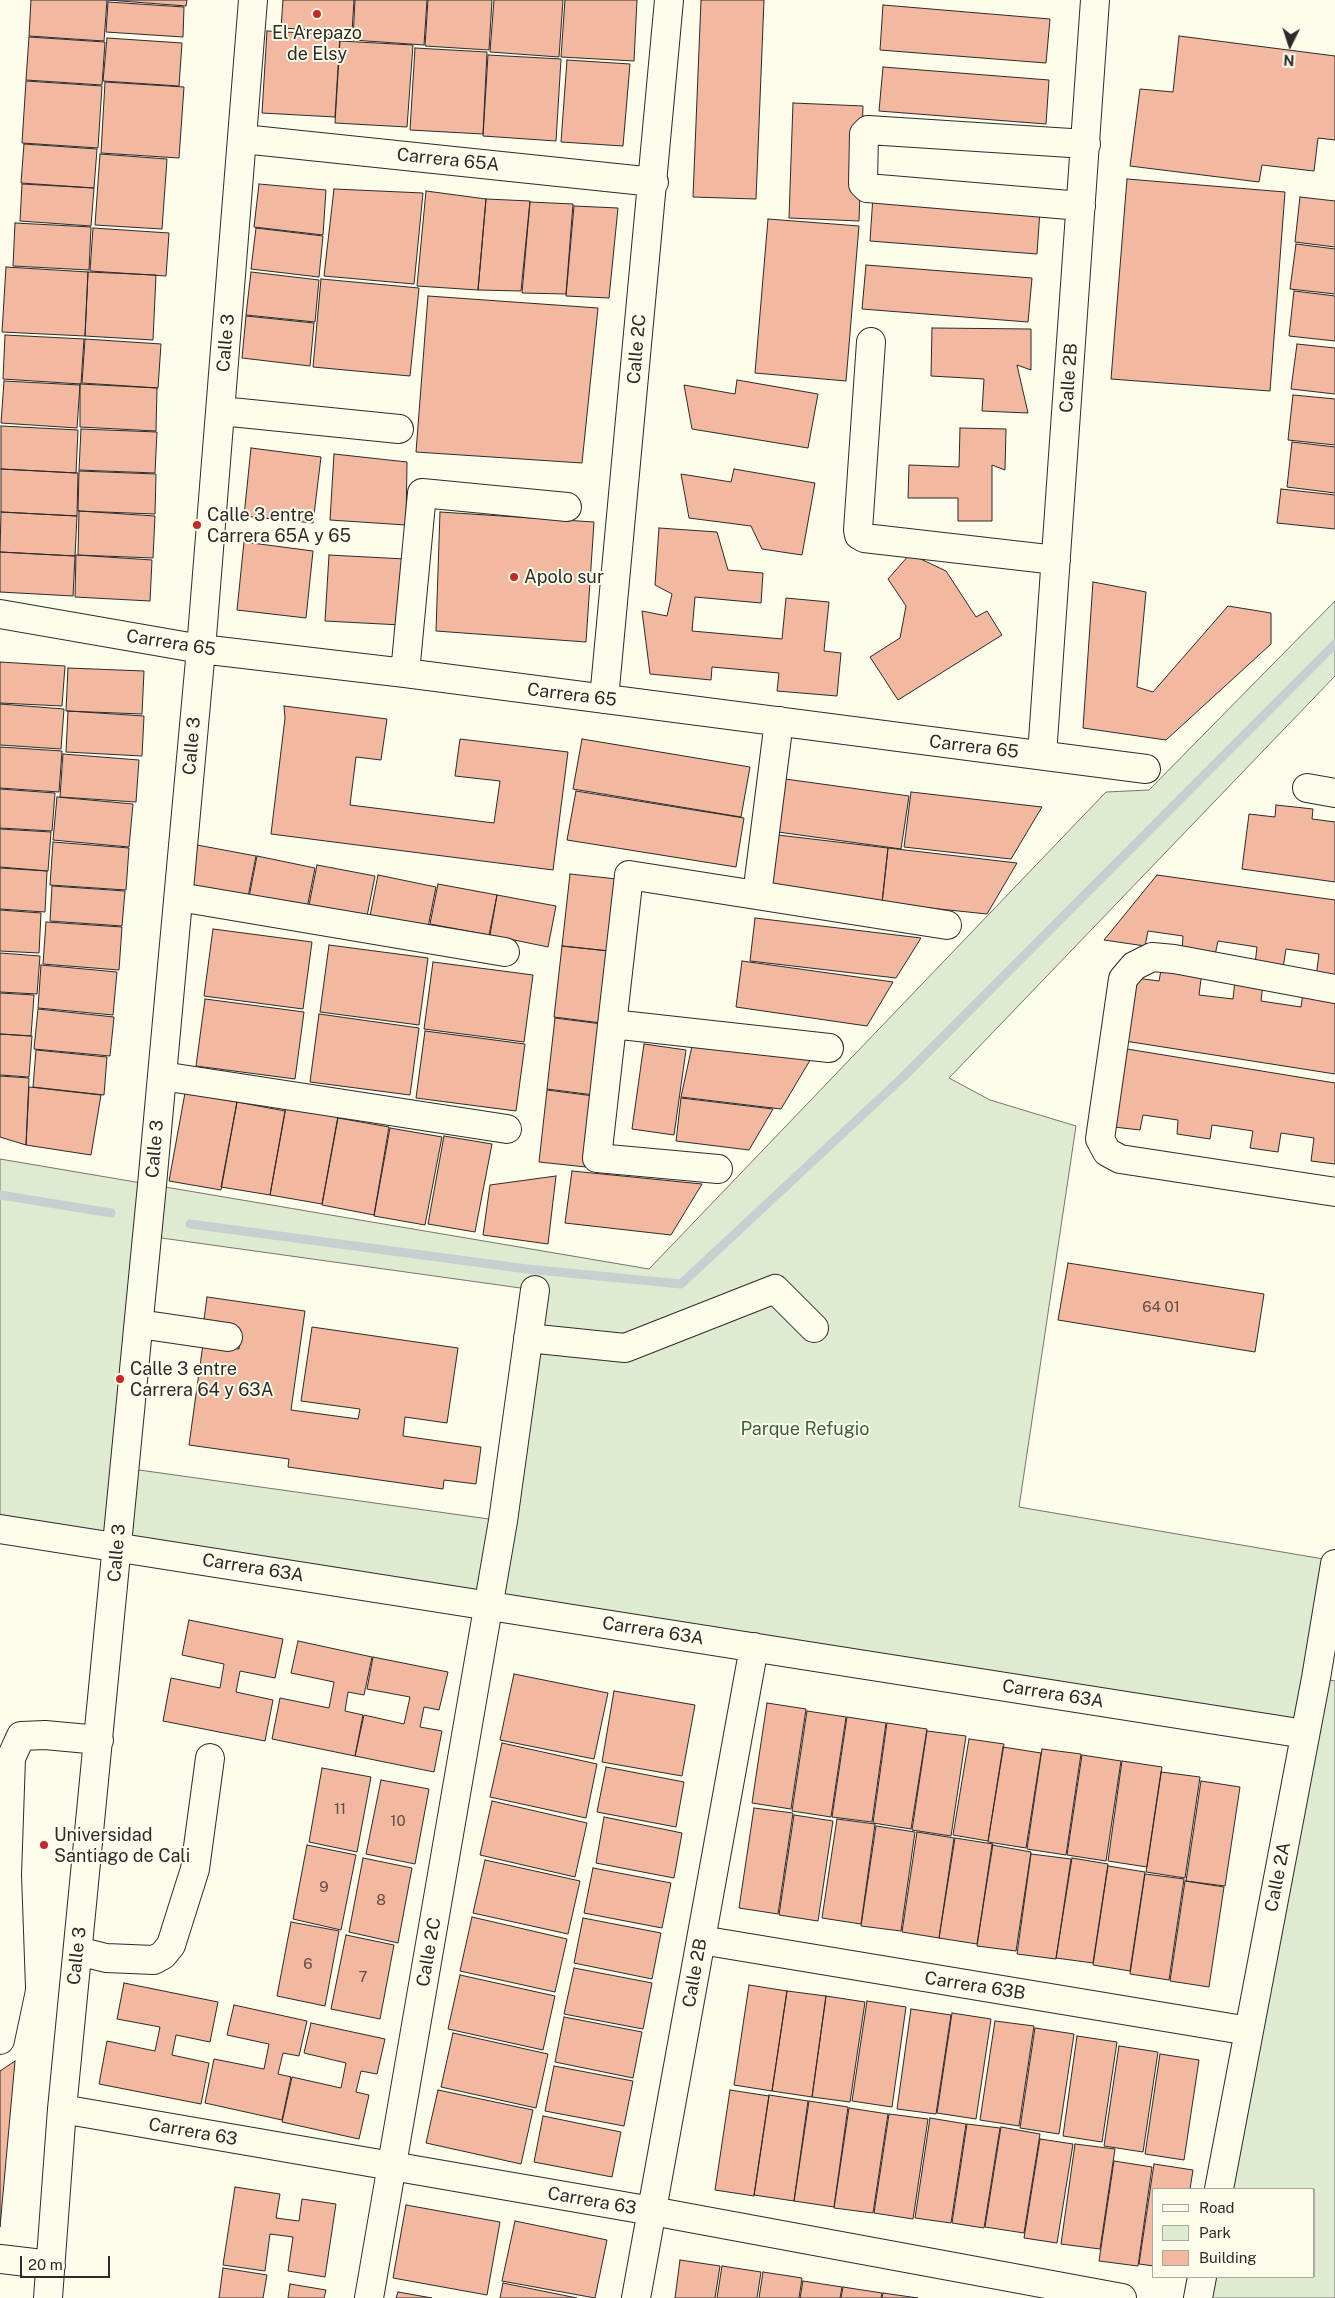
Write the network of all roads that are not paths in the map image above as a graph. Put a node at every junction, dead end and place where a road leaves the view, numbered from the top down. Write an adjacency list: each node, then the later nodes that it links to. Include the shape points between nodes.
1 (253, 0): 4 (street, Calle 3)
2 (669, 0): 6 (street, Calle 2C)
3 (1095, 0): 5 (street, Calle 2B)
4 (243, 139): 6 (street, Carrera 65A); 9 (street, Calle 3)
5 (1086, 144): 7 (street, Calle 2B); 7 (street, via 868,130 864,134 863,184 867,188)
6 (654, 182): 16 (street, Calle 2C)
7 (1081, 206): 12 (street, Calle 2B)
8 (871, 342): 12 (street, via 859,535)
9 (221, 411): 10 (street); 14 (street, Calle 3)
10 (399, 429)
11 (567, 506): 15 (street, via 422,493)
12 (1056, 560): 18 (street, Calle 2B)
13 (0, 614): 14 (street, Carrera 65)
14 (201, 649): 15 (street, Carrera 65); 23 (street, Calle 3)
15 (405, 673): 16 (street, Carrera 65)
16 (604, 699): 17 (street, Carrera 65)
17 (779, 722): 18 (street, Carrera 65); 22 (street)
18 (1042, 756): 19 (street, Carrera 65)
19 (1146, 769)
20 (1307, 788): 21 (street)
21 (1335, 793)
22 (757, 895): 24 (street); 27 (street, via 629,874)
23 (179, 897): 25 (street); 29 (street, Calle 3)
24 (947, 925)
25 (505, 952)
26 (1335, 989): 32 (street, via 1174,959 1152,957 1134,966 1123,979 1100,1139 1107,1152 1120,1159)
27 (612, 1024): 28 (street); 31 (street, via 597,1158)
28 (829, 1048)
29 (162, 1076): 30 (street); 34 (street, Calle 3)
30 (507, 1129)
31 (718, 1169)
32 (1335, 1192)
33 (535, 1290): 37 (street, Calle 2C)
34 (139, 1324): 36 (street); 39 (street, Calle 3)
35 (814, 1328): 37 (street, via 775,1289 625,1348)
36 (228, 1337)
37 (528, 1338): 41 (street, Calle 2C)
38 (0, 1529): 39 (street, Carrera 63A)
39 (117, 1547): 41 (street, Carrera 63A); 45 (street, Calle 3)
40 (1335, 1564): 43 (street, Calle 2A)
41 (488, 1605): 42 (street, Carrera 63A); 52 (street, Calle 2C)
42 (754, 1647): 44 (street, Carrera 63A); 47 (street, Calle 2B)
43 (1326, 1680): 44 (street, Calle 2A)
44 (1305, 1734): 49 (street, Calle 2A)
45 (98, 1740): 48 (street, Calle 3); 50 (street, via 21,1736 11,1758 7,1875 11,1988)
46 (210, 1758): 48 (street, via 195,1870 171,1945 154,1960 106,1958)
47 (701, 1940): 49 (street, Carrera 63B); 54 (street, Calle 2B)
48 (78, 1950): 51 (street, Calle 3)
49 (1249, 2031): 53 (street, Calle 2A)
50 (0, 2040)
51 (62, 2110): 52 (street, Carrera 63); 56 (street, Calle 3)
52 (392, 2167): 54 (street, Carrera 63); 59 (street, Calle 2C)
53 (1219, 2188)
54 (652, 2211): 60 (street, Calle 2B); 61 (street, Carrera 63)
55 (0, 2259): 56 (street)
56 (51, 2265): 58 (street, Calle 3)
57 (1202, 2278): 62 (street)
58 (48, 2298)
59 (369, 2298)
60 (636, 2298)
61 (1122, 2298)
62 (1198, 2298)

